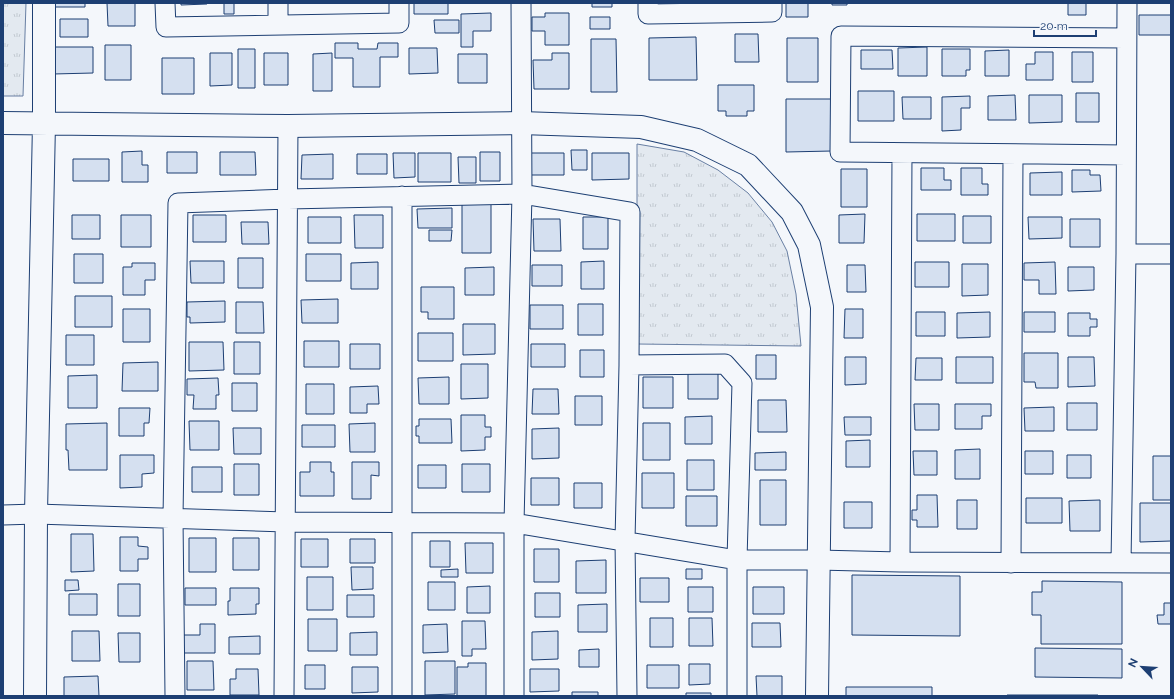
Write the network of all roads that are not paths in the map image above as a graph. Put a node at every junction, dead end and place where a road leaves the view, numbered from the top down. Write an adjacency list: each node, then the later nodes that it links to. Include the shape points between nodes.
1 (44, 3): 12 (street)
2 (165, 3): 9 (street, via 166,27)
3 (278, 3): 9 (street)
4 (399, 3): 9 (street, via 399,23)
5 (521, 3): 13 (street)
6 (648, 3): 7 (street, via 648,14 772,12)
7 (772, 3)
8 (1127, 3): 10 (street)
9 (278, 25)
10 (1126, 38): 15 (street, via 841,36 840,152); 17 (street)
11 (3, 123): 12 (street)
12 (44, 123): 14 (street); 24 (street)
13 (521, 123): 14 (street); 18 (street); 32 (street, via 641,127 697,140 748,165 792,212 809,245 822,306)
14 (288, 126): 20 (street)
15 (902, 153): 16 (street); 33 (street)
16 (1013, 155): 17 (street); 34 (street)
17 (1126, 155): 21 (street)
18 (522, 194): 19 (street); 23 (street, via 630,212); 29 (street)
19 (402, 196): 20 (street); 28 (street)
20 (288, 199): 26 (street, via 178,203); 27 (street)
21 (1126, 254): 22 (street); 35 (street)
22 (1171, 254)
23 (629, 365): 30 (street); 31 (street, via 725,364 742,383)
24 (36, 514): 25 (street); 26 (street); 37 (street)
25 (3, 515)
26 (173, 518): 27 (street); 38 (street)
27 (286, 522): 28 (street); 39 (street)
28 (402, 522): 29 (street); 40 (street)
29 (514, 523): 30 (street); 41 (street)
30 (625, 541): 31 (street); 42 (street)
31 (737, 560): 32 (street); 43 (street)
32 (818, 560): 33 (street); 44 (street)
33 (900, 562): 34 (street)
34 (1011, 563): 35 (street)
35 (1120, 563): 36 (street)
36 (1171, 563)
37 (35, 696)
38 (174, 696)
39 (284, 696)
40 (402, 696)
41 (514, 696)
42 (627, 696)
43 (737, 696)
44 (817, 696)

